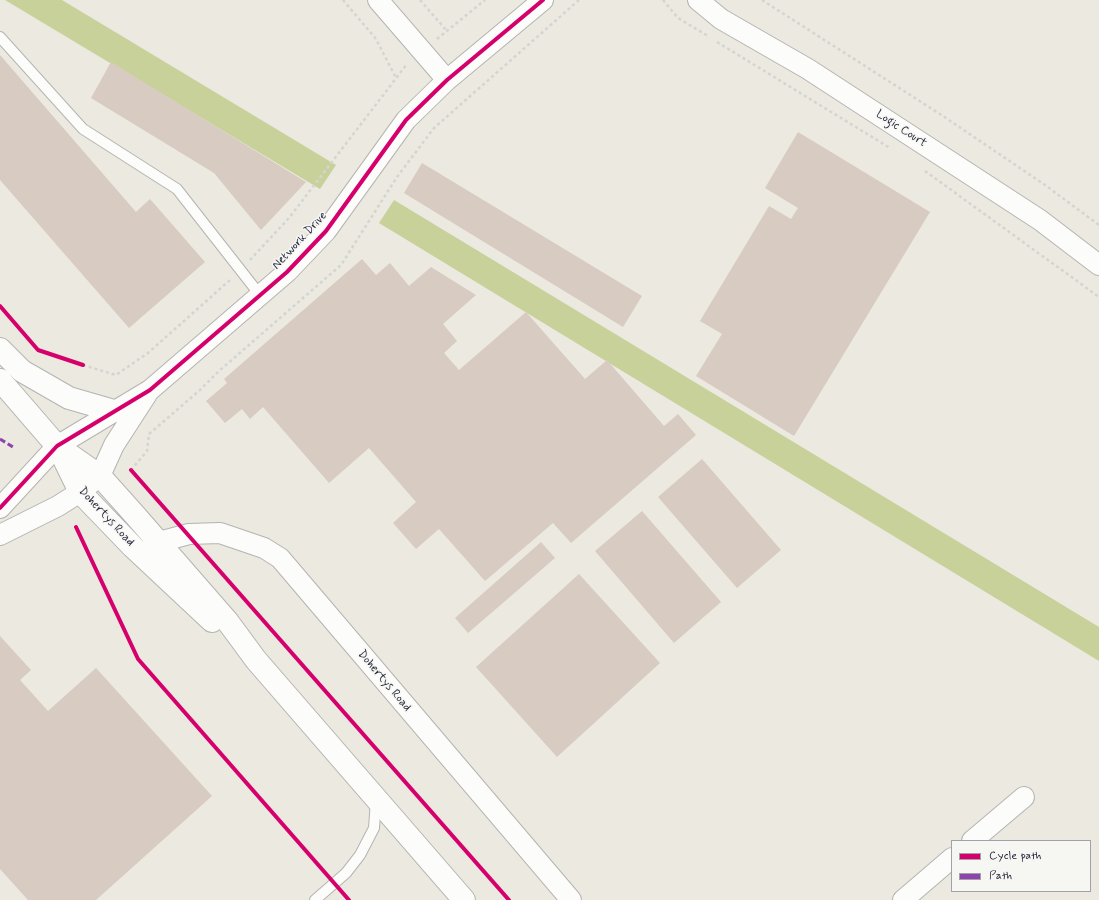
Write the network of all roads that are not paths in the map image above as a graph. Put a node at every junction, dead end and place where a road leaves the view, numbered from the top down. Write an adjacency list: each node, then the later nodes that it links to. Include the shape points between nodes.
1 (378, 0): 5 (street)
2 (543, 0): 5 (street, Network Drive)
3 (698, 0): 6 (street, Logic Court, via 720,19 808,69 1040,220)
4 (0, 37): 7 (lane, via 83,129 177,189)
5 (447, 80): 7 (street, Network Drive, via 406,120 326,231 287,272)
6 (1099, 265)
7 (260, 295): 10 (street, Network Drive)
8 (0, 349): 11 (main road, via 22,371 69,398)
9 (0, 380): 12 (main road, Dohertys Road)
10 (150, 390): 11 (street, Network Drive); 13 (street, Network Drive, via 114,445)
11 (114, 411): 12 (street, Network Drive)
12 (57, 446): 13 (main road, Dohertys Road); 14 (main road, Dohertys Road); 15 (street, Network Drive)
13 (100, 476): 14 (street); 17 (main road, Dohertys Road)
14 (80, 492): 16 (street); 18 (main road, Dohertys Road, via 178,591)
15 (0, 508)
16 (0, 535)
17 (159, 542): 18 (main road, Dohertys Road, via 228,622); 25 (street, Dohertys Road, via 189,534 220,533 264,548 280,558)
18 (256, 660): 20 (main road, Dohertys Road)
19 (1024, 797): 21 (street)
20 (376, 798): 23 (lane, via 374,828 360,855 346,873); 24 (main road, Dohertys Road)
21 (973, 840)
22 (951, 859): 26 (street)
23 (315, 900)
24 (464, 900)
25 (571, 900)
26 (903, 900)

